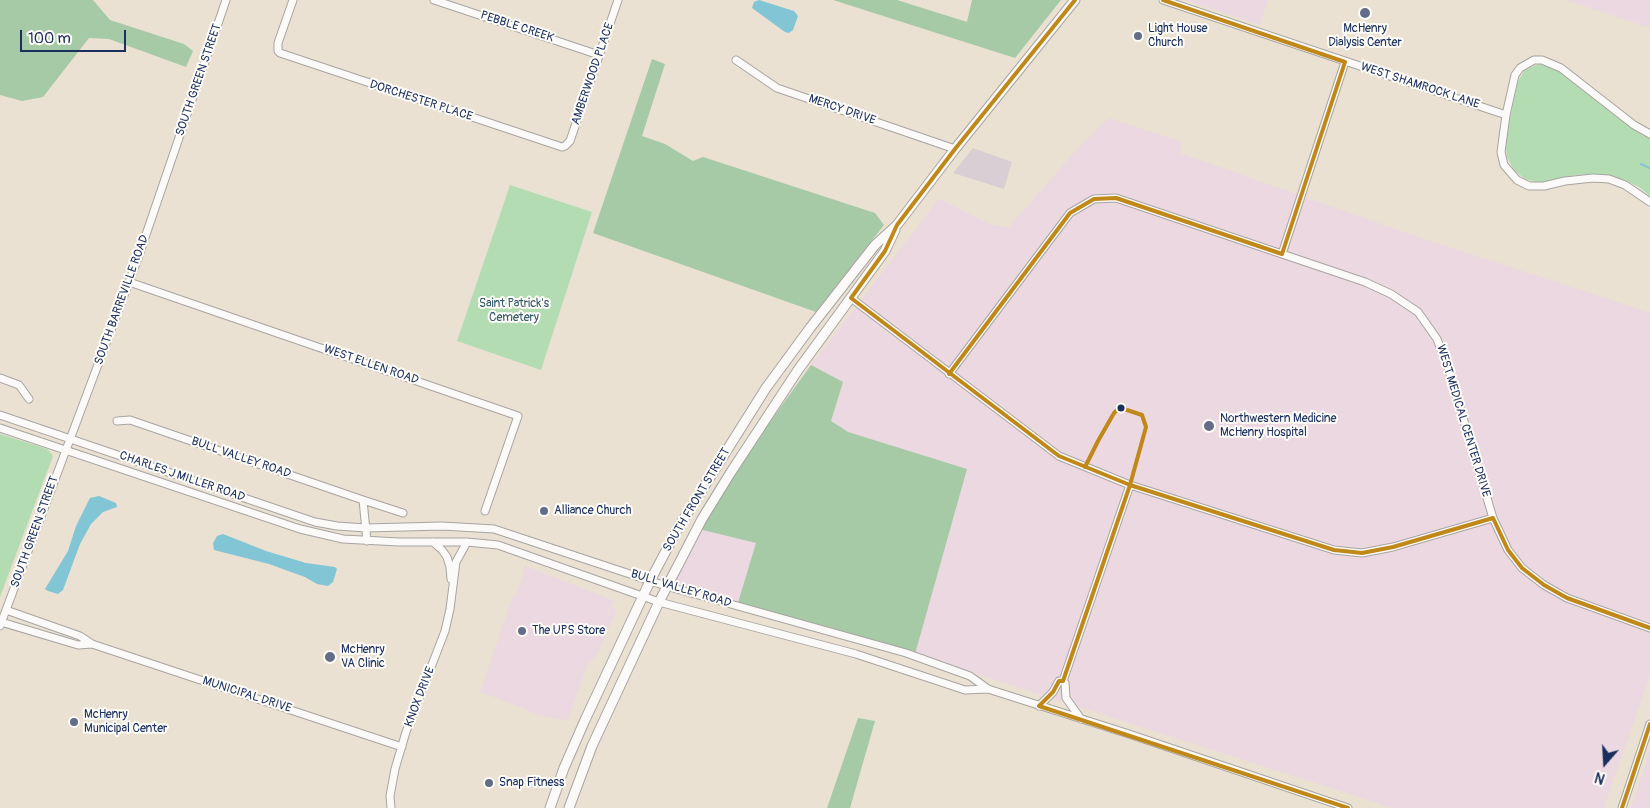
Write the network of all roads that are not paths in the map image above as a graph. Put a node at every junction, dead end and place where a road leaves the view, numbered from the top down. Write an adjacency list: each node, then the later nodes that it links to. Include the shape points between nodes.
1 (226, 0): 14 (street, SOUTH GREEN STREET)
2 (293, 0): 12 (street, DORCHESTER PLACE, via 278,43 280,53 557,147)
3 (434, 0): 7 (street, PEBBLE CREEK)
4 (618, 0): 7 (street, AMBERWOOD PLACE)
5 (1075, 0): 13 (main road, SOUTH FRONT STREET)
6 (1162, 0): 9 (street, WEST SHAMROCK LANE)
7 (599, 55): 12 (street, AMBERWOOD PLACE, via 570,141)
8 (736, 60): 13 (street, MERCY DRIVE, via 777,88)
9 (1345, 62): 10 (street, WEST SHAMROCK LANE); 17 (street)
10 (1506, 115): 11 (street, via 1515,75 1526,64 1542,60 1562,68); 15 (street, via 1501,152 1504,165 1517,180 1529,186 1544,186 1565,181 1609,179 1625,184)
11 (1650, 134)
12 (565, 146)
13 (955, 149): 16 (main road, SOUTH FRONT STREET)
14 (171, 160): 18 (street, SOUTH BARREVILLE ROAD)
15 (1650, 202)
16 (897, 225): 19 (main road, SOUTH FRONT STREET, via 884,251); 37 (main road, SOUTH FRONT STREET, via 875,245 766,388 678,528)
17 (1282, 254): 20 (street, WEST MEDICAL CENTER DRIVE, via 1116,198 1094,199 1070,213); 32 (street, WEST MEDICAL CENTER DRIVE, via 1365,282 1418,312 1437,339 1449,371)
18 (129, 282): 26 (street, SOUTH BARREVILLE ROAD); 30 (street, WEST ELLEN ROAD, via 518,416)
19 (851, 298): 20 (street); 39 (main road, SOUTH FRONT STREET, via 798,370 731,472)
20 (949, 374): 28 (street, via 1059,456)
21 (0, 378): 22 (street, via 20,385)
22 (29, 399)
23 (0, 415): 26 (street, CHARLES J MILLER ROAD)
24 (117, 421): 29 (street, BULL VALLEY ROAD, via 130,420)
25 (0, 428): 27 (street)
26 (70, 439): 27 (street, SOUTH GREEN STREET); 33 (street, CHARLES J MILLER ROAD, via 315,522)
27 (66, 450): 34 (street, BULL VALLEY ROAD, via 300,530); 42 (street, SOUTH GREEN STREET)
28 (1130, 485): 32 (street, via 1334,550 1362,554); 46 (street)
29 (363, 500): 31 (street, BULL VALLEY ROAD); 33 (street)
30 (485, 511)
31 (403, 514)
32 (1493, 518): 44 (street, WEST MEDICAL CENTER DRIVE, via 1508,550 1522,568 1544,585 1566,598)
33 (366, 528): 34 (street); 37 (street, BULL VALLEY ROAD, via 442,526 494,529)
34 (366, 541): 35 (street, BULL VALLEY ROAD)
35 (433, 542): 36 (street, BULL VALLEY ROAD); 38 (street, KNOX DRIVE, via 448,560)
36 (467, 542): 38 (street, KNOX DRIVE, via 458,558); 40 (street, BULL VALLEY ROAD, via 498,546)
37 (650, 581): 39 (street, BULL VALLEY ROAD); 40 (main road, SOUTH FRONT STREET)
38 (453, 586): 51 (street, KNOX DRIVE, via 445,631)
39 (666, 586): 41 (main road, SOUTH FRONT STREET); 47 (street, BULL VALLEY ROAD, via 906,653 970,676)
40 (643, 597): 41 (street, BULL VALLEY ROAD); 53 (main road, SOUTH FRONT STREET, via 585,720)
41 (659, 602): 47 (street, BULL VALLEY ROAD, via 856,654 965,690); 54 (main road, SOUTH FRONT STREET, via 592,746)
42 (6, 610): 43 (street, SOUTH GREEN STREET); 45 (street, MUNICIPAL DRIVE, via 80,636)
43 (1, 624): 45 (street, MUNICIPAL DRIVE, via 78,645)
44 (1650, 628)
45 (92, 644): 51 (street, MUNICIPAL DRIVE)
46 (1063, 681): 48 (street, via 1059,681); 49 (street, via 1066,698)
47 (988, 689): 48 (street, BULL VALLEY ROAD)
48 (1039, 706): 49 (street, BULL VALLEY ROAD)
49 (1082, 719): 55 (street, BULL VALLEY ROAD)
50 (1650, 724): 56 (street)
51 (402, 746): 52 (street, KNOX DRIVE, via 393,778)
52 (391, 808)
53 (550, 808)
54 (569, 808)
55 (1348, 808)
56 (1622, 808)

